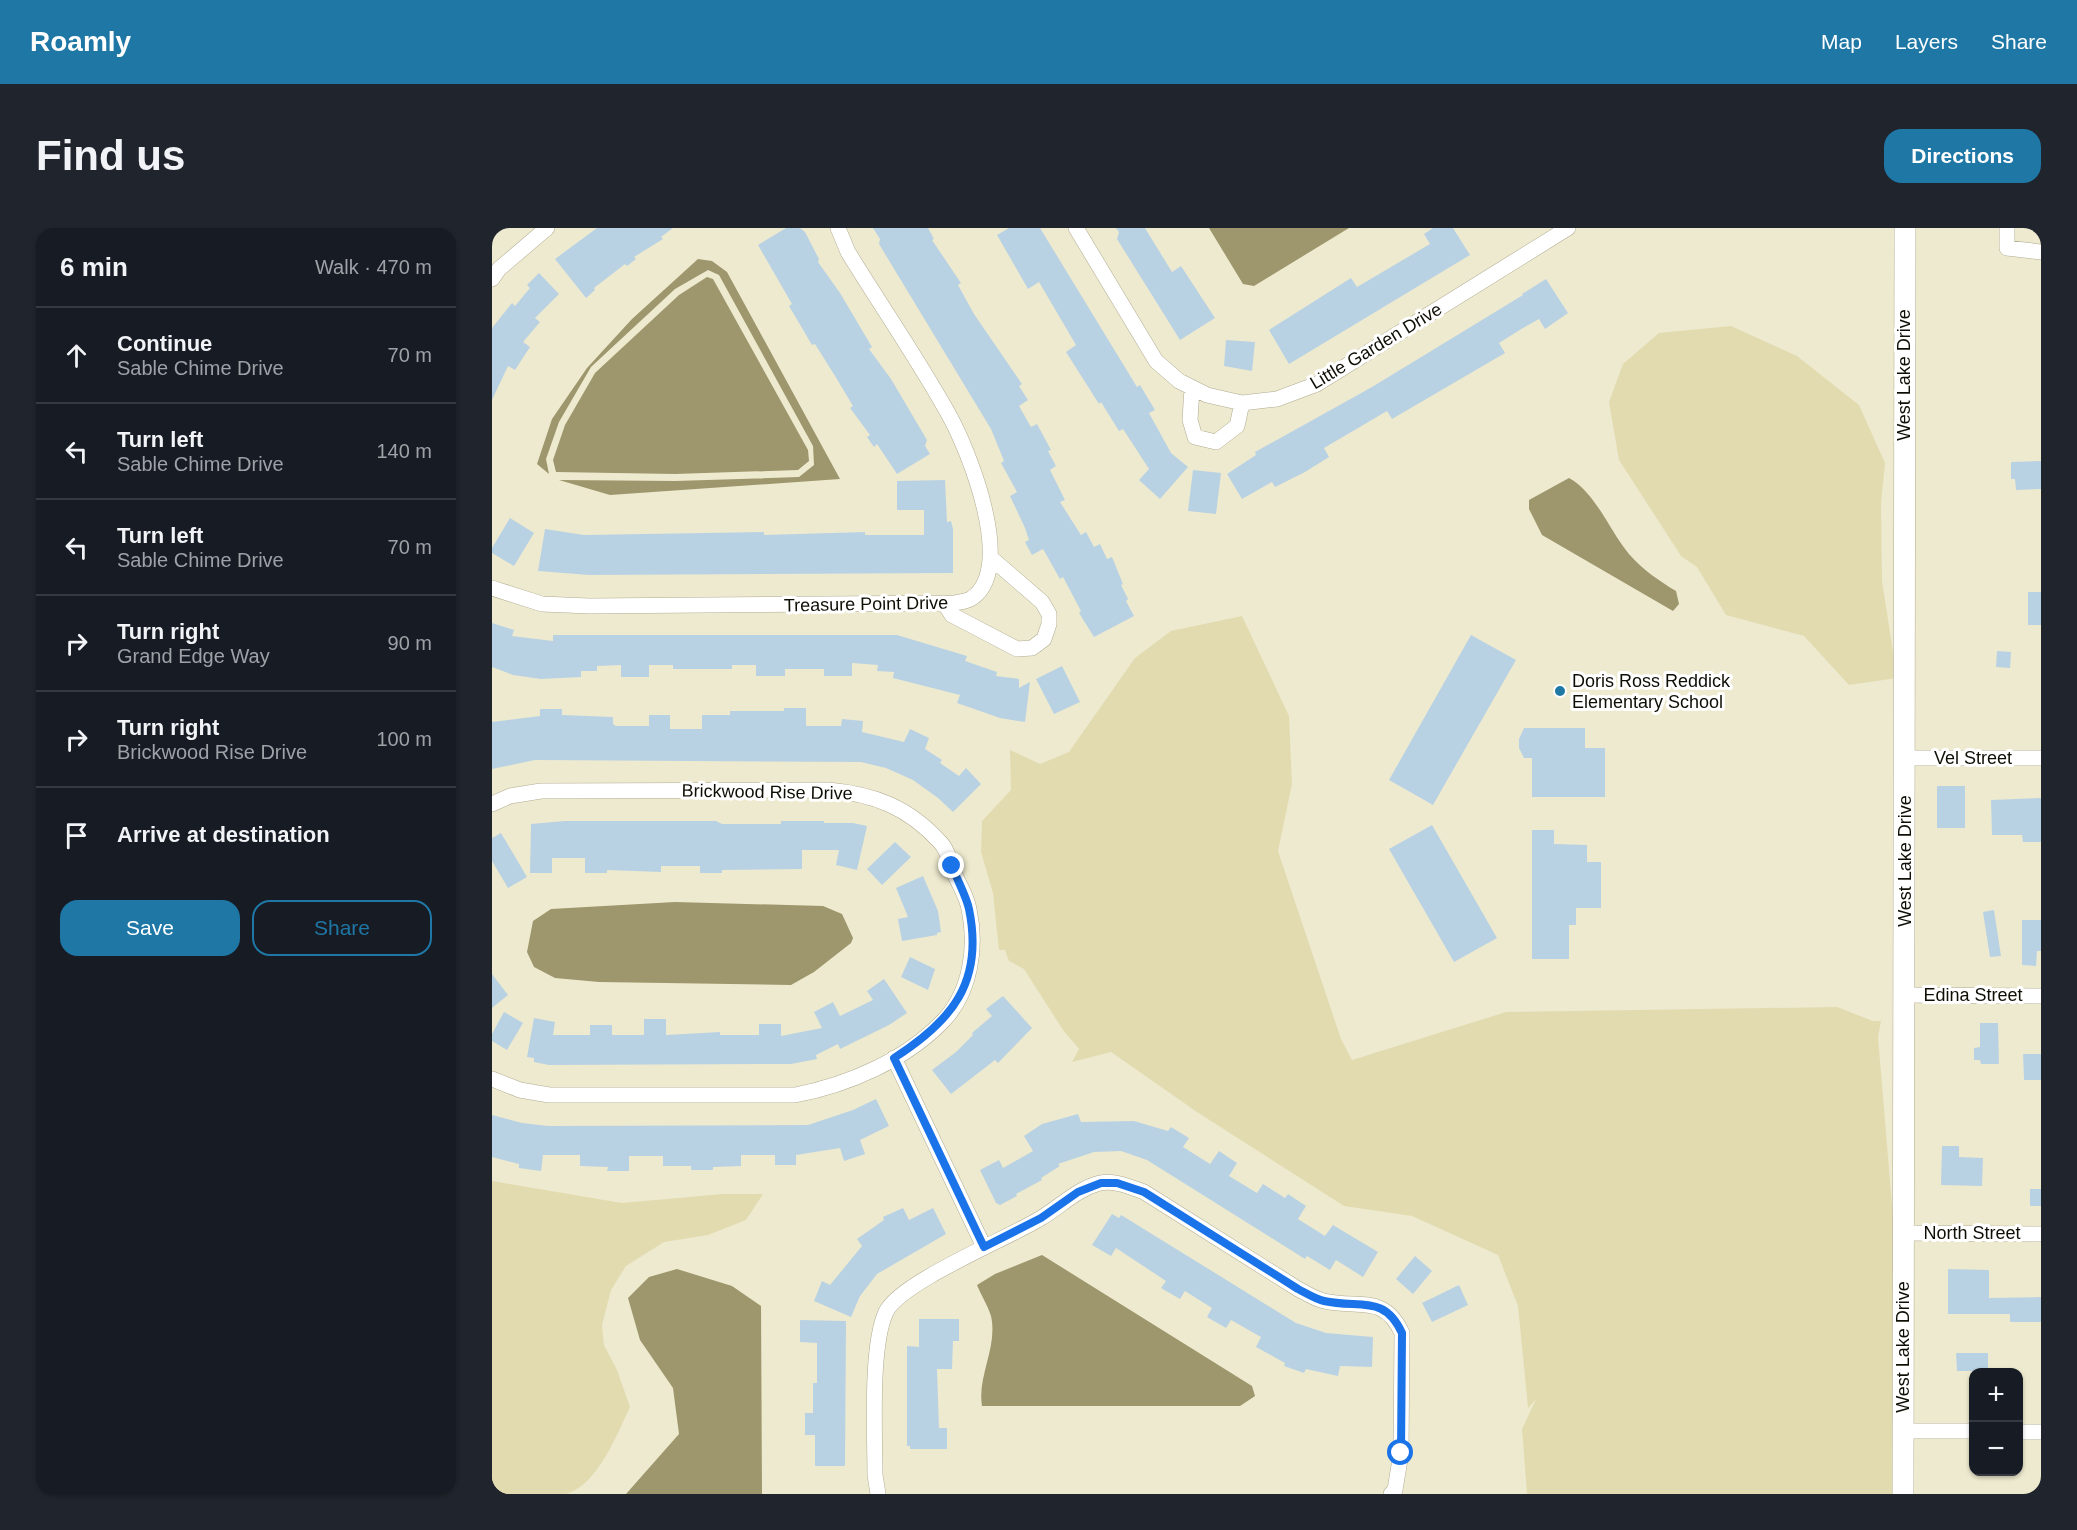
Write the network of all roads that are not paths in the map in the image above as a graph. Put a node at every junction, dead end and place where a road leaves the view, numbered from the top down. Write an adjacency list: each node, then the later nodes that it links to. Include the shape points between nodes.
1 (547, 228): 8 (street)
2 (838, 228): 11 (street, Treasure Point Drive, via 848,252 949,415 983,506)
3 (1076, 228): 9 (street, Little Garden Drive, via 1156,361)
4 (1905, 228): 14 (street, West Lake Drive)
5 (2007, 228): 7 (street, via 2007,248)
6 (1565, 229): 10 (street, Little Garden Drive, via 1317,384 1277,399)
7 (2041, 252)
8 (492, 279)
9 (1192, 388): 10 (street, Little Garden Drive); 10 (street, via 1190,420 1195,437 1216,442 1237,426)
10 (1242, 403)
11 (990, 557): 13 (street, Treasure Point Drive, via 981,590 971,600); 13 (street, via 1042,602 1049,614 1044,639 1032,648 1017,649 952,615)
12 (492, 588): 13 (street, Treasure Point Drive, via 542,604 589,606)
13 (944, 603)
14 (1906, 758): 15 (street, Vel Street); 17 (street, West Lake Drive)
15 (2041, 758)
16 (492, 804): 19 (street, Brickwood Rise Drive, via 510,796 541,791 828,790 860,793 906,813 943,845 969,908 972,964 945,1019)
17 (1905, 995): 18 (street, Edina Street); 21 (street, West Lake Drive)
18 (2041, 996)
19 (894, 1058): 20 (street, Brickwood Rise Drive, via 822,1090 795,1095 549,1095 520,1090); 23 (street)
20 (492, 1079)
21 (1903, 1233): 22 (street, North Street); 24 (street, West Lake Drive)
22 (2041, 1234)
23 (984, 1247): 28 (street, via 906,1291 887,1310 878,1335); 29 (street, via 1041,1218 1078,1192 1101,1183 1117,1183 1144,1192 1323,1301 1384,1308 1402,1333 1401,1453)
24 (1903, 1431): 25 (street); 30 (street, West Lake Drive)
25 (1969, 1431)
26 (2023, 1432): 27 (street)
27 (2041, 1432)
28 (878, 1494)
29 (1391, 1494)
30 (1903, 1494)

